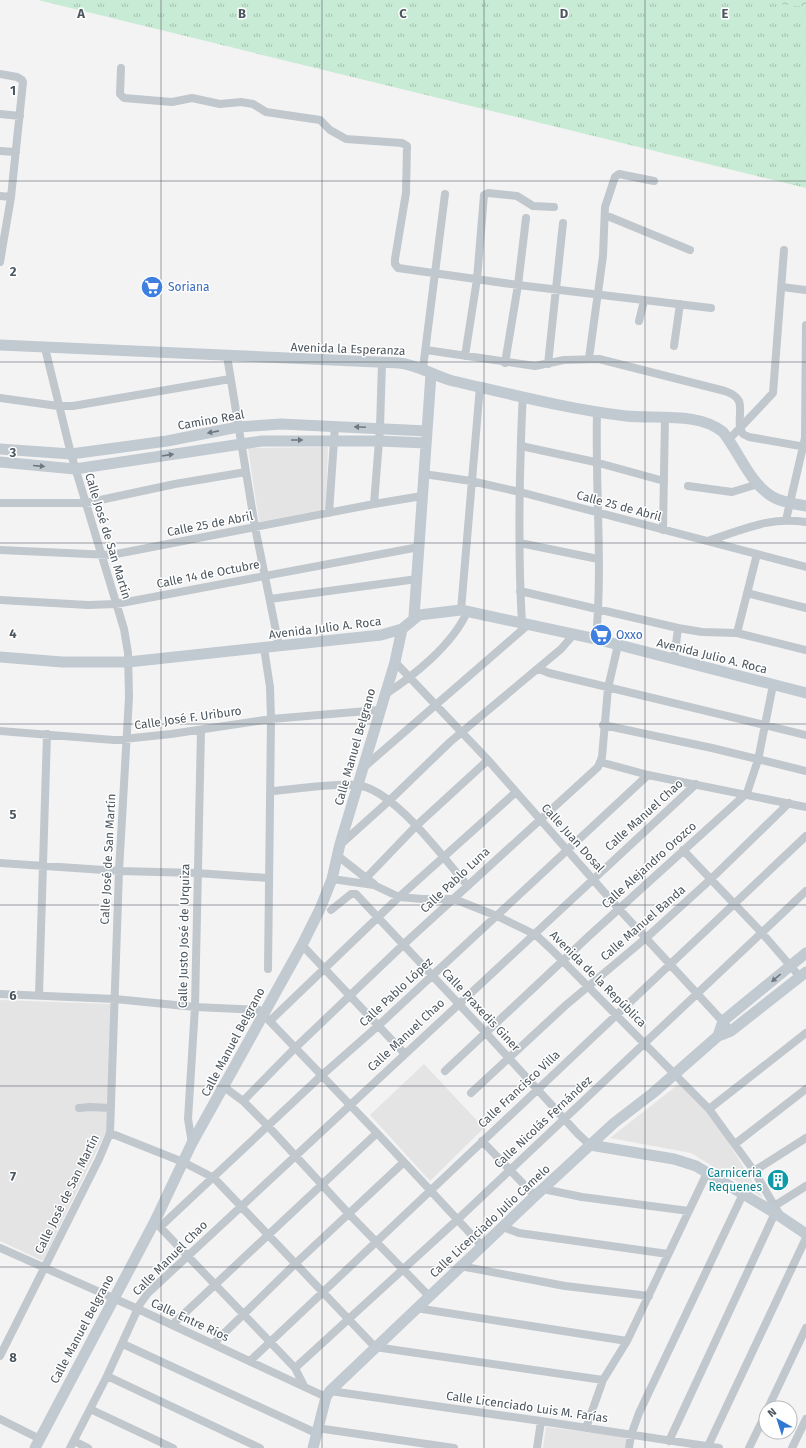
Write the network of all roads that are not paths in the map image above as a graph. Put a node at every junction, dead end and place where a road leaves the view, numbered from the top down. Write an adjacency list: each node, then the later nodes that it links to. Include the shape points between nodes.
1 (121, 68): 19 (street, via 120,94 124,98 172,102 192,98 220,104 241,102 253,104 266,112 320,120 330,130 346,138 402,142 407,146 408,155 406,193 395,264 398,268)
2 (0, 74): 4 (street, via 22,80)
3 (0, 114): 4 (street)
4 (20, 116): 6 (street)
5 (0, 151): 6 (street)
6 (16, 152): 10 (street)
7 (654, 181): 12 (street, via 618,174 608,194)
8 (445, 194): 19 (street)
9 (0, 196): 10 (street)
10 (11, 197): 15 (street)
11 (554, 208): 20 (street, via 533,206 517,196 486,193)
12 (605, 215): 16 (street); 25 (street)
13 (526, 218): 21 (street)
14 (563, 223): 23 (street)
15 (1, 244): 18 (street)
16 (690, 250)
17 (784, 250): 22 (street)
18 (0, 262)
19 (435, 273): 20 (street); 34 (street)
20 (477, 279): 21 (street); 36 (street)
21 (518, 285): 23 (street); 39 (street)
22 (782, 287): 24 (street); 52 (street, via 773,393)
23 (555, 289): 25 (street); 40 (street)
24 (806, 290)
25 (597, 294): 26 (street); 37 (street)
26 (644, 301): 27 (street); 29 (street)
27 (680, 304): 28 (street); 32 (street)
28 (711, 308)
29 (639, 321)
30 (806, 325): 60 (street)
31 (0, 345): 33 (street, Avenida la Esperanza)
32 (674, 346)
33 (45, 348): 35 (street, Avenida la Esperanza); 46 (street, Calle José de San Martín)
34 (426, 350): 36 (street); 41 (street)
35 (226, 356): 38 (street, Avenida la Esperanza); 42 (street)
36 (465, 356): 39 (street)
37 (589, 358): 40 (street); 52 (street, via 725,391 739,398)
38 (382, 362): 41 (street, Avenida la Esperanza, via 413,365); 51 (street)
39 (505, 363): 40 (street, via 535,366)
40 (548, 364)
41 (427, 371): 43 (street, Avenida la Esperanza); 53 (street)
42 (230, 379): 46 (street, via 84,404); 50 (street)
43 (480, 386): 44 (street, Avenida la Esperanza); 68 (street)
44 (523, 396): 47 (street, Avenida la Esperanza); 59 (street)
45 (0, 398): 46 (street)
46 (58, 406): 62 (street, Calle José de San Martín)
47 (597, 412): 48 (street, Avenida la Esperanza); 64 (street)
48 (665, 417): 56 (street, Avenida la Esperanza, via 708,422 723,432); 69 (street)
49 (335, 426): 50 (street, Camino Real, via 281,424); 51 (street, Camino Real, one-way to 49); 54 (street)
50 (238, 427): 57 (street); 62 (street, Camino Real, one-way to 62, via 166,441)
51 (380, 428): 53 (street, Camino Real); 55 (street)
52 (740, 428): 56 (street); 60 (street, via 743,434 750,437)
53 (427, 431): 58 (street)
54 (334, 440): 55 (street); 57 (street, one-way to 54); 79 (street)
55 (379, 440): 58 (street); 77 (street)
56 (729, 440): 70 (street)
57 (240, 443): 65 (street, one-way to 57); 66 (street)
58 (426, 443): 67 (street)
59 (521, 446): 64 (street); 72 (street)
60 (804, 447): 76 (street)
61 (0, 449): 62 (street, Camino Real)
62 (71, 454): 65 (street, Calle José de San Martín)
63 (0, 462): 65 (street, one-way to 65)
64 (595, 462): 69 (street); 80 (street)
65 (76, 469): 75 (street, Calle José de San Martín)
66 (246, 472): 75 (street, via 168,485); 83 (street)
67 (424, 474): 68 (street, Calle 25 de Abril); 73 (street)
68 (471, 481): 72 (street, Calle 25 de Abril); 102 (street)
69 (664, 481): 84 (street)
70 (758, 484): 71 (street, via 732,492); 76 (street, via 774,498)
71 (688, 486)
72 (520, 492): 80 (street, Calle 25 de Abril); 86 (street)
73 (422, 496): 77 (street, Calle 25 de Abril); 87 (street)
74 (0, 502): 75 (street)
75 (86, 503): 90 (street, Calle José de San Martín)
76 (791, 503): 78 (street); 81 (street)
77 (374, 504): 79 (street, Calle 25 de Abril)
78 (806, 506)
79 (329, 513): 83 (street, Calle 25 de Abril)
80 (598, 513): 84 (street, Calle 25 de Abril); 91 (street)
81 (786, 520): 82 (street); 85 (street, via 769,521)
82 (806, 522)
83 (255, 527): 90 (street, Calle 25 de Abril, via 124,553); 93 (street)
84 (662, 530): 85 (street, Calle 25 de Abril)
85 (708, 541): 89 (street, Calle 25 de Abril)
86 (520, 543): 91 (street); 95 (street)
87 (419, 547): 93 (street, Calle 14 de Octubre); 94 (street)
88 (0, 550): 90 (street, Calle 25 de Abril)
89 (757, 554): 92 (street, Calle 25 de Abril); 96 (street)
90 (101, 555): 99 (street, Calle José de San Martín)
91 (598, 559): 101 (street)
92 (806, 567)
93 (265, 575): 97 (street); 99 (street, Calle 14 de Octubre)
94 (417, 579): 97 (street); 103 (street)
95 (520, 591): 101 (street); 104 (street)
96 (747, 592): 100 (street); 107 (street)
97 (270, 599): 111 (street)
98 (0, 600): 99 (street, Calle 14 de Octubre)
99 (116, 604): 116 (street, Calle José de San Martín, via 127,640)
100 (806, 608)
101 (598, 609): 105 (street); 109 (street)
102 (464, 611): 103 (street, Avenida Julio A. Roca, via 435,612); 104 (street, Avenida Julio A. Roca); 119 (street, via 461,625 450,640)
103 (414, 617): 106 (street, Avenida Julio A. Roca)
104 (526, 624): 108 (street, Avenida Julio A. Roca); 124 (street)
105 (678, 628): 107 (street); 115 (street)
106 (402, 629): 111 (street, Avenida Julio A. Roca, via 381,635); 117 (street, Calle Manuel Belgrano)
107 (737, 633): 113 (street)
108 (574, 634): 109 (street, Avenida Julio A. Roca); 118 (street, via 569,642)
109 (596, 639): 110 (street, Avenida Julio A. Roca)
110 (618, 645): 115 (street, Avenida Julio A. Roca); 121 (street)
111 (279, 646): 112 (street, Avenida Julio A. Roca)
112 (264, 648): 116 (street, Avenida Julio A. Roca); 126 (street, via 270,687)
113 (806, 650)
114 (0, 657): 116 (street, Avenida Julio A. Roca, via 62,662)
115 (674, 660): 120 (street, Avenida Julio A. Roca)
116 (128, 662): 134 (street, Calle José de San Martín)
117 (394, 662): 119 (street, Calle Juan Dosal); 123 (street, Calle Manuel Belgrano)
118 (539, 669): 121 (street); 131 (street)
119 (408, 678): 123 (street); 124 (street, Calle Juan Dosal)
120 (774, 685): 122 (street, Avenida Julio A. Roca); 128 (street, Calle Alejandro Orozco)
121 (608, 688): 127 (street); 128 (street)
122 (806, 693)
123 (384, 695): 125 (street, Calle Manuel Belgrano)
124 (435, 706): 131 (street, Calle Juan Dosal); 138 (street)
125 (379, 710): 126 (street, Calle José F. Uriburo); 138 (street, Calle Manuel Belgrano)
126 (271, 719): 129 (street, Calle José F. Uriburo); 143 (street)
127 (604, 725): 136 (street); 137 (street)
128 (765, 725): 133 (street); 136 (street, Calle Alejandro Orozco)
129 (201, 730): 134 (street, Calle José F. Uriburo); 160 (street, Calle Justo José de Urquiza)
130 (0, 731): 132 (street, Calle José F. Uriburo)
131 (462, 733): 135 (street, Calle Juan Dosal); 146 (street)
132 (47, 734): 134 (street, Calle José F. Uriburo, via 102,740); 158 (street)
133 (806, 735)
134 (126, 739): 159 (street, Calle José de San Martín)
135 (488, 760): 144 (street, Calle Juan Dosal); 150 (street)
136 (758, 760): 139 (street); 145 (street, Calle Alejandro Orozco)
137 (600, 762): 140 (street); 149 (street, Calle Pablo Luna, via 591,774)
138 (363, 768): 142 (street, Calle Manuel Belgrano)
139 (806, 771)
140 (648, 775): 141 (street); 153 (street, Calle Pablo López)
141 (696, 784): 145 (street); 163 (street, Calle Manuel Chao)
142 (358, 786): 143 (street); 146 (street, via 375,791); 152 (street, Calle Manuel Belgrano)
143 (271, 791): 161 (street)
144 (516, 792): 149 (street, Calle Juan Dosal); 156 (street)
145 (747, 793): 147 (street); 154 (street, Calle Alejandro Orozco)
146 (390, 800): 150 (street); 152 (street)
147 (789, 803): 148 (street); 165 (street, Calle Manuel Banda)
148 (806, 807)
149 (540, 818): 153 (street, Calle Juan Dosal); 167 (street, Calle Pablo Luna)
150 (416, 826): 156 (street); 162 (street)
151 (806, 836): 171 (street, Calle Francisco Villa)
152 (340, 844): 155 (street, Calle Manuel Belgrano)
153 (568, 850): 163 (street, Calle Juan Dosal); 174 (street, Calle Pablo López)
154 (684, 850): 165 (street); 172 (street, Calle Alejandro Orozco)
155 (338, 856): 162 (street); 164 (street, Calle Manuel Belgrano)
156 (443, 858): 167 (street); 169 (street)
157 (0, 863): 158 (street)
158 (43, 865): 159 (street); 193 (street)
159 (119, 871): 160 (street); 194 (street, Calle José de San Martín)
160 (197, 873): 161 (street); 196 (street, Calle Justo José de Urquiza)
161 (268, 878): 186 (street)
162 (366, 878): 166 (street)
163 (593, 878): 172 (street, Calle Juan Dosal); 177 (street, Calle Manuel Chao)
164 (332, 879): 166 (street, Avenida de la República); 180 (street, Calle Manuel Belgrano)
165 (711, 879): 171 (street); 178 (street, Calle Manuel Banda)
166 (374, 885): 169 (street, Avenida de la República)
167 (468, 886): 170 (street, Calle Pablo Luna)
168 (806, 891): 176 (street, Calle Nicolás Fernández)
169 (399, 897): 170 (street, Avenida de la República); 175 (street)
170 (454, 899): 174 (street, Avenida de la República); 179 (street, Calle Pablo Luna)
171 (734, 905): 176 (street); 183 (street, Calle Francisco Villa)
172 (619, 909): 178 (street, Calle Juan Dosal); 182 (street, Calle Alejandro Orozco)
173 (331, 910): 175 (street, Calle Praxedis Giner, via 353,893)
174 (496, 916): 177 (street, Avenida de la República); 187 (street, Calle Pablo López)
175 (379, 917): 179 (street, Calle Praxedis Giner); 185 (street)
176 (762, 933): 184 (street); 192 (street, Calle Nicolás Fernández)
177 (536, 934): 182 (street, Avenida de la República); 195 (street, Calle Manuel Chao)
178 (646, 938): 183 (street, Calle Juan Dosal); 189 (street, Calle Manuel Banda)
179 (404, 944): 187 (street, Calle Praxedis Giner); 191 (street, Calle Pablo Luna)
180 (302, 945): 185 (street); 198 (street, Calle Manuel Belgrano)
181 (806, 953): 184 (street)
182 (563, 961): 189 (street, Avenida de la República); 202 (street, Calle Alejandro Orozco)
183 (670, 964): 192 (street, Calle Juan Dosal); 197 (street, Calle Francisco Villa)
184 (790, 965): 188 (street); 199 (street, one-way to 199)
185 (325, 967): 191 (street); 198 (street)
186 (268, 969)
187 (432, 975): 195 (street, Calle Praxedis Giner); 200 (street, Calle Pablo López)
188 (803, 975): 201 (street, Calle Licenciado Julio Camelo)
189 (588, 986): 197 (street, Avenida de la República); 208 (street, Calle Manuel Banda)
190 (0, 994): 193 (street)
191 (350, 994): 200 (street); 206 (street, Calle Pablo Luna)
192 (698, 994): 199 (street, Calle Juan Dosal); 205 (street, Calle Nicolás Fernández)
193 (38, 995): 194 (street)
194 (115, 999): 196 (street); 219 (street, Calle José de San Martín)
195 (458, 1003): 202 (street, Calle Praxedis Giner); 207 (street, Calle Manuel Chao)
196 (195, 1007): 198 (street, via 254,1009); 227 (street, Calle Justo José de Urquiza, via 188,1119)
197 (616, 1015): 205 (street, Avenida de la República); 213 (street, Calle Francisco Villa)
198 (267, 1017): 206 (street); 212 (street, Calle Manuel Belgrano)
199 (723, 1021): 201 (street, Calle Juan Dosal); 204 (street)
200 (379, 1025): 207 (street); 211 (street, Calle Pablo López)
201 (731, 1031): 204 (street, Calle Licenciado Julio Camelo)
202 (486, 1033): 208 (street, Calle Praxedis Giner); 209 (street, Calle Alejandro Orozco)
203 (806, 1033): 220 (street)
204 (718, 1036): 210 (street, Calle Licenciado Julio Camelo)
205 (645, 1044): 210 (street, Avenida de la República); 221 (street, Calle Nicolás Fernández)
206 (296, 1047): 211 (street); 216 (street, Calle Pablo Luna)
207 (405, 1054): 217 (street, Calle Manuel Chao)
208 (509, 1059): 213 (street, Calle Praxedis Giner); 215 (street, Calle Manuel Banda)
209 (444, 1071)
210 (675, 1074): 220 (street, Avenida de la República); 229 (street, Calle Licenciado Julio Camelo)
211 (321, 1076): 217 (street); 222 (street, Calle Pablo López)
212 (224, 1087): 216 (street); 227 (street, Calle Manuel Belgrano)
213 (536, 1089): 221 (street, Calle Praxedis Giner); 226 (street, Calle Francisco Villa)
214 (806, 1089): 228 (street)
215 (471, 1093)
216 (244, 1101): 222 (street)
217 (350, 1104): 224 (street); 230 (street, Calle Manuel Chao)
218 (80, 1108): 219 (street)
219 (111, 1108): 223 (street, Calle José de San Martín)
220 (709, 1109): 228 (street, Avenida de la República)
221 (564, 1119): 229 (street, Calle Praxedis Giner); 233 (street, Calle Nicolás Fernández)
222 (268, 1126): 230 (street); 236 (street, Calle Pablo López)
223 (110, 1133): 231 (street); 259 (street, Calle José de San Martín)
224 (377, 1133): 232 (street); 237 (street)
225 (806, 1138): 234 (street)
226 (482, 1141): 233 (street); 239 (street, Calle Francisco Villa)
227 (192, 1143): 231 (street, Calle Manuel Belgrano)
228 (735, 1144): 234 (street, Avenida de la República)
229 (590, 1145): 235 (street, via 674,1159 696,1166); 240 (street, Calle Licenciado Julio Camelo)
230 (295, 1155): 237 (street); 242 (street, Calle Manuel Chao)
231 (183, 1162): 236 (street); 247 (street, Calle Manuel Belgrano)
232 (404, 1162): 239 (street); 245 (street)
233 (510, 1170): 240 (street); 246 (street, Calle Nicolás Fernández)
234 (754, 1171): 244 (street, Avenida de la República)
235 (707, 1173): 241 (street); 243 (street)
236 (214, 1178): 242 (street); 247 (street, Calle Pablo López)
237 (323, 1184): 245 (street); 249 (street)
238 (806, 1186): 244 (street)
239 (430, 1191): 246 (street); 252 (street, Calle Francisco Villa)
240 (539, 1192): 243 (street); 248 (street, Calle Licenciado Julio Camelo)
241 (743, 1194): 244 (street); 292 (street, via 639,1413)
242 (242, 1205): 249 (street); 256 (street, Calle Manuel Chao)
243 (689, 1211): 255 (street)
244 (777, 1212): 250 (street); 293 (street)
245 (348, 1213): 252 (street); 257 (street)
246 (457, 1220): 253 (street); 260 (street, Calle Nicolás Fernández)
247 (157, 1224): 256 (street); 265 (street, Calle Manuel Belgrano)
248 (503, 1227): 253 (street, Calle Licenciado Julio Camelo); 255 (street, via 519,1233)
249 (268, 1234): 257 (street); 261 (street)
250 (806, 1234)
251 (806, 1238): 296 (street)
252 (376, 1242): 260 (street); 262 (street, Calle Francisco Villa)
253 (482, 1246): 258 (street, Calle Licenciado Julio Camelo)
254 (0, 1248): 259 (street, Calle Entre Ríos)
255 (668, 1254): 264 (street)
256 (188, 1256): 261 (street); 267 (street, Calle Manuel Chao, via 148,1293)
257 (296, 1263): 262 (street); 268 (street)
258 (460, 1266): 263 (street, Calle Licenciado Julio Camelo); 264 (street, via 565,1286)
259 (45, 1268): 265 (street, Calle Entre Ríos); 277 (street, Calle José de San Martín)
260 (404, 1270): 263 (street); 269 (street, Calle Nicolás Fernández)
261 (214, 1284): 268 (street); 270 (street)
262 (323, 1291): 269 (street); 273 (street, Calle Francisco Villa)
263 (429, 1296): 266 (street, Calle Licenciado Julio Camelo)
264 (649, 1296): 272 (street)
265 (112, 1299): 267 (street, Calle Entre Ríos); 294 (street, Calle Manuel Belgrano)
266 (416, 1308): 272 (street); 276 (street, Calle Licenciado Julio Camelo)
267 (138, 1309): 270 (street, Calle Entre Ríos); 274 (street, Calle Manuel Chao)
268 (243, 1315): 273 (street); 275 (street)
269 (350, 1319): 276 (street); 279 (street, Calle Nicolás Fernández)
270 (172, 1325): 275 (street, Calle Entre Ríos)
271 (806, 1328): 284 (street)
272 (627, 1341): 281 (street)
273 (269, 1342): 278 (street, Calle Francisco Villa); 279 (street)
274 (122, 1344): 280 (street, Calle Manuel Chao); 291 (street)
275 (213, 1344): 278 (street, Calle Entre Ríos)
276 (375, 1347): 281 (street); 283 (street, Calle Licenciado Julio Camelo)
277 (0, 1356)
278 (250, 1361): 282 (street, Calle Entre Ríos)
279 (295, 1368): 282 (street)
280 (107, 1376): 285 (street, Calle Manuel Chao); 299 (street)
281 (603, 1380): 289 (street)
282 (304, 1386): 283 (street, Calle Entre Ríos)
283 (328, 1394): 288 (street, Calle Licenciado Luis M. Farías); 291 (street)
284 (772, 1400)
285 (90, 1409): 295 (street, Calle Manuel Chao); 298 (street)
286 (0, 1419): 294 (street)
287 (806, 1419): 306 (street)
288 (541, 1420): 289 (street, Calle Licenciado Luis M. Farías); 302 (street)
289 (586, 1428): 292 (street, Calle Licenciado Luis M. Farías)
290 (758, 1429): 305 (street)
291 (317, 1430): 300 (street); 301 (street)
292 (631, 1435): 293 (street, Calle Licenciado Luis M. Farías); 303 (street)
293 (669, 1440): 296 (street, Calle Licenciado Luis M. Farías)
294 (37, 1443)
295 (72, 1445): 297 (street)
296 (708, 1446): 304 (street, Calle Licenciado Luis M. Farías)
297 (88, 1448)
298 (173, 1448)
299 (260, 1448)
300 (312, 1448)
301 (454, 1448)
302 (537, 1448)
303 (629, 1448)
304 (719, 1448)
305 (749, 1448)
306 (792, 1448)

